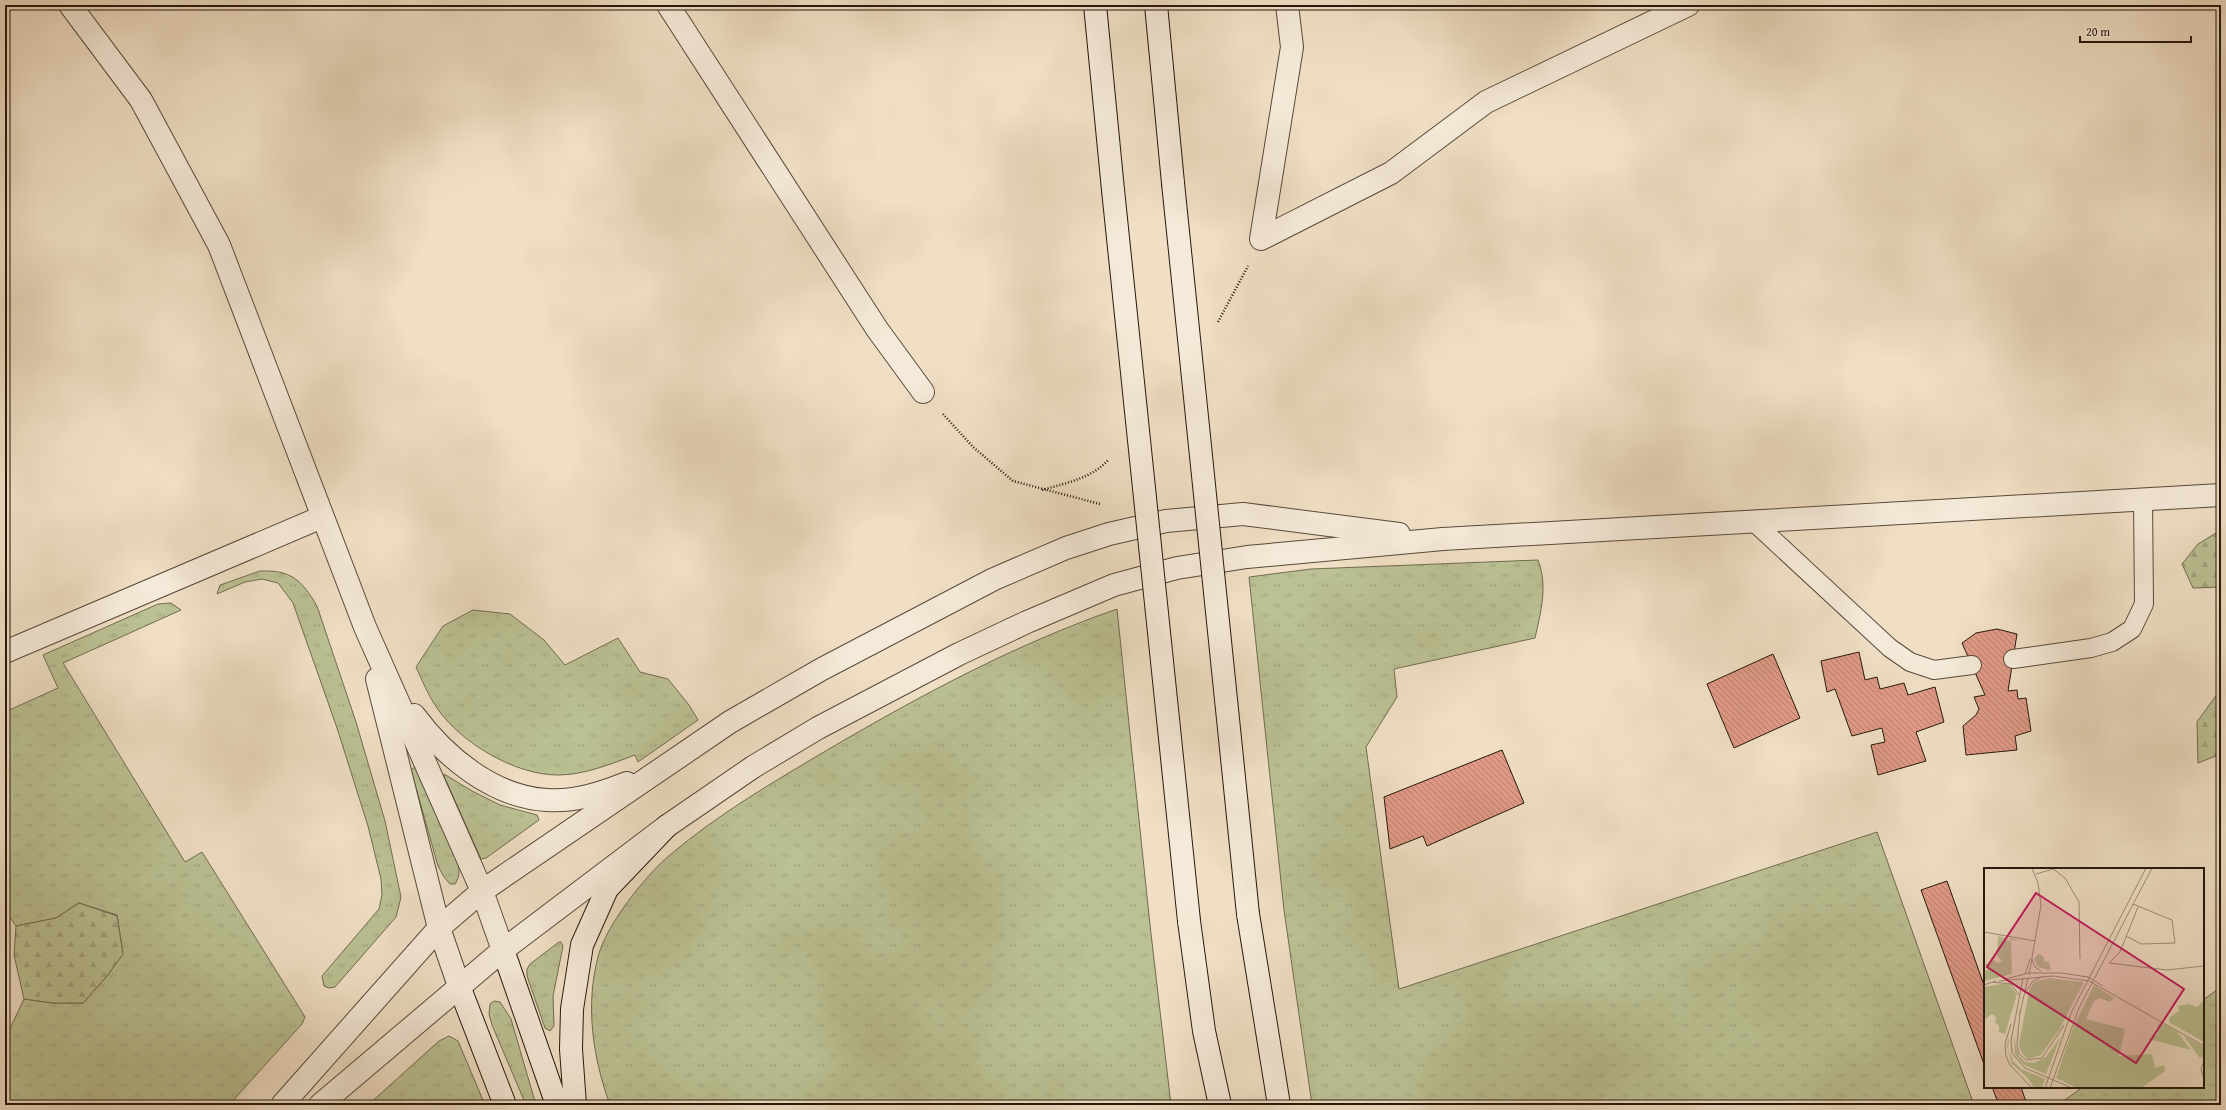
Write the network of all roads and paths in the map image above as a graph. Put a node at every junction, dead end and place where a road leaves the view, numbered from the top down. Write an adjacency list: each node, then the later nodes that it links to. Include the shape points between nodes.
1 (70, 5): 10 (street, via 141,100 219,245)
2 (668, 5): 7 (street, via 877,329)
3 (1095, 5): 25 (street, bridge, via 1189,920)
4 (1156, 5): 33 (street, bridge, via 1248,914)
5 (1287, 5): 6 (street, via 1292,47 1261,239 1391,173 1486,102)
6 (1688, 5)
7 (923, 392): 12 (path, via 973,447 1013,481 1106,505)
8 (2221, 495): 9 (street)
9 (2143, 498): 11 (street); 16 (lane, via 2144,604 2132,629 2112,642 2091,648)
10 (322, 517): 14 (street); 15 (street)
11 (1755, 523): 13 (street); 17 (lane, via 1890,648 1910,662 1934,670)
12 (1133, 528): 13 (street, via 1166,521 1243,514); 19 (street, via 1066,548 987,583 822,668 730,722)
13 (1443, 539): 20 (street, via 1247,556 1177,568 1114,585 959,654 818,728 752,767)
14 (365, 628): 18 (street); 22 (street)
15 (5, 652)
16 (2013, 659)
17 (1972, 665)
18 (391, 684): 19 (street, via 432,739 460,764 503,788 528,797 547,800 574,799 606,791); 21 (street)
19 (658, 771): 21 (street)
20 (667, 826): 23 (street); 30 (street, via 607,889 582,945 572,1009 571,1049)
21 (482, 892): 22 (street); 23 (street)
22 (439, 928): 24 (street); 26 (street)
23 (503, 950): 24 (street); 29 (street)
24 (459, 986): 27 (street); 28 (street)
25 (1204, 1031): 31 (street); 32 (street)
26 (282, 1105)
27 (320, 1105)
28 (504, 1105)
29 (557, 1105)
30 (575, 1105)
31 (1207, 1105)
32 (1220, 1105)
33 (1279, 1105)

